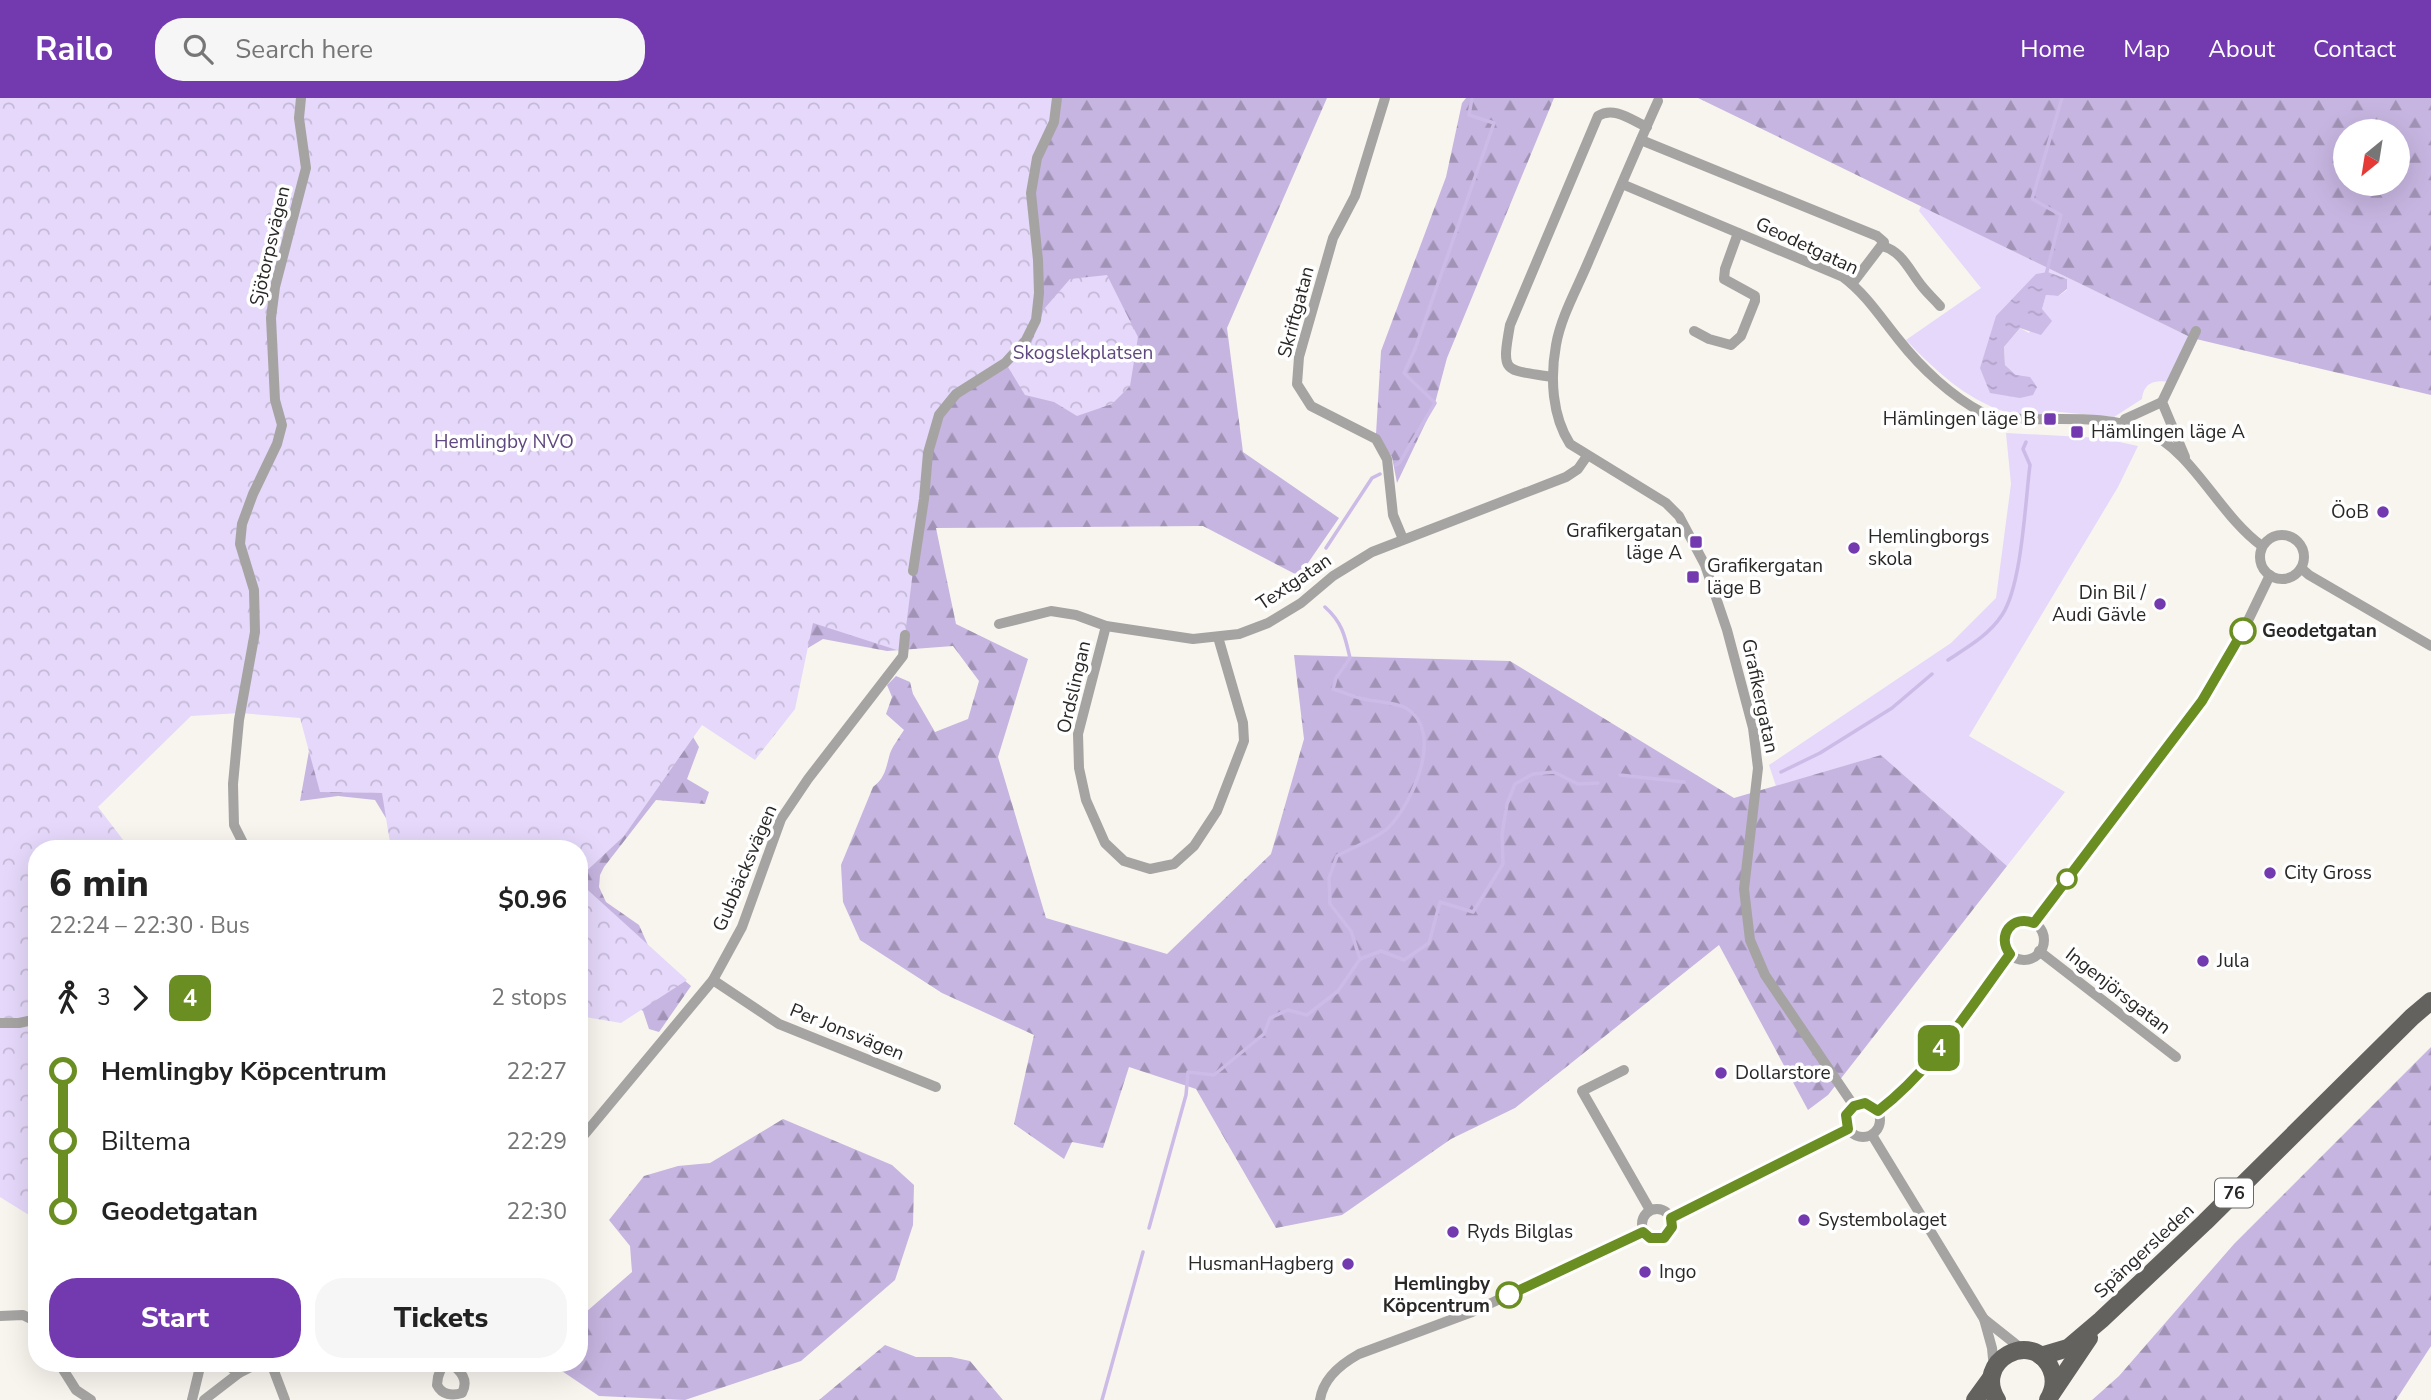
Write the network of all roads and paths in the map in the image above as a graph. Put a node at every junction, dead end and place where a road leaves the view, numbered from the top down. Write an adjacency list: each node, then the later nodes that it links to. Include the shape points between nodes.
1 (301, 98): 29 (street, Sjötorpsvägen, via 306,168 271,318 275,400 282,425 242,524 240,544 254,590 256,632 239,720 233,784 234,825)
2 (1057, 98): 22 (street, via 1031,193 1038,260 1036,320 1026,340 1004,363 956,394 939,415 928,453)
3 (1385, 98): 19 (street, Skriftgatan, via 1355,196 1333,238 1299,356 1297,384 1311,406 1376,439 1387,459 1393,515)
4 (1658, 102): 5 (street, Grafikergatan)
5 (1647, 127): 6 (street, Grafikergatan); 14 (street, via 1615,112 1598,116 1510,325 1506,364)
6 (1641, 140): 7 (street, Grafikergatan); 9 (street, via 1877,236 1884,242)
7 (1622, 184): 8 (street, Geodetgatan); 14 (street, Grafikergatan, via 1560,330)
8 (1738, 233): 10 (street, Geodetgatan); 12 (street, via 1724,279 1755,296 1741,335 1731,345)
9 (1882, 246): 10 (street); 11 (street, via 1903,259)
10 (1852, 284): 16 (street, Geodetgatan, via 1935,379 1983,413)
11 (1940, 306)
12 (1695, 331)
13 (2196, 331): 15 (street)
14 (1552, 377): 17 (street, Grafikergatan, via 1561,431)
15 (2162, 401): 16 (street); 18 (street)
16 (2122, 424): 18 (street, Geodetgatan, via 2146,431)
17 (1587, 456): 19 (street, Textgatan, via 1566,477); 42 (street, Grafikergatan, via 1666,503 1679,516 1705,565 1753,728 1758,768 1744,889 1750,940 1765,975)
18 (2185, 460): 20 (street, Geodetgatan, via 2227,513)
19 (1403, 539): 27 (street, Textgatan, via 1333,576 1268,623)
20 (2262, 546): 21 (street, via 2272,537 2291,536 2305,556); 23 (street, via 2261,565)
21 (2301, 568): 23 (street, via 2284,579); 28 (street)
22 (913, 571)
23 (2270, 575): 30 (street, via 2202,701)
24 (999, 624): 25 (street, Textgatan, via 1051,611)
25 (1106, 626): 27 (street, Textgatan, via 1193,639); 27 (street, Ordslingan, via 1078,734 1079,768 1086,800 1105,843 1124,860 1150,869 1174,864 1194,846 1217,811 1244,741)
26 (905, 635): 33 (street, Gubbäcksvägen, via 903,656 781,819 742,927)
27 (1218, 637)
28 (2431, 646)
29 (242, 840)
30 (2034, 923): 31 (street, via 2042,933); 32 (street, via 2021,920 2010,925 2004,937)
31 (2039, 951): 32 (street, via 2029,959); 38 (street, Ingenjörsgatan)
32 (2010, 954): 43 (street, via 1926,1065)
33 (713, 980): 41 (street, Per Jonsvägen, via 779,1024); 45 (street, Gubbäcksvägen)
34 (2431, 1000): 39 (main road, Spängersleden / 76)
35 (2431, 1009): 39 (main road, Spängersleden / 76)
36 (28, 1020): 37 (street)
37 (0, 1023)
38 (2176, 1057)
39 (2365, 1064): 53 (main road, Spängersleden / 76)
40 (1624, 1070): 47 (street, via 1582,1091)
41 (936, 1087)
42 (1854, 1106): 43 (street, via 1865,1103); 44 (street, via 1846,1115)
43 (1878, 1111): 46 (street, via 1880,1126)
44 (1848, 1129): 46 (street, via 1861,1138); 48 (street)
45 (588, 1130)
46 (1872, 1135): 52 (street)
47 (1650, 1210): 48 (street, via 1665,1211); 49 (street, via 1643,1217)
48 (1671, 1218): 49 (street, via 1672,1227 1664,1238 1650,1238)
49 (1643, 1232): 68 (street, via 1472,1312 1359,1354 1326,1381)
50 (0, 1316): 51 (street)
51 (28, 1318)
52 (1984, 1319): 54 (street); 62 (street, via 1992,1348)
53 (2101, 1320): 55 (main road, Spängersleden / 76, via 2067,1348); 63 (main road, Spängersleden / 76)
54 (2024, 1350): 55 (main road); 62 (main road, via 2006,1355)
55 (2041, 1356): 63 (main road, Spängersleden, via 2053,1373)
56 (65, 1372): 64 (street, via 76,1390)
57 (199, 1372): 65 (street)
58 (274, 1372): 67 (street)
59 (440, 1372): 60 (street, via 438,1385 452,1395 462,1393 466,1381)
60 (460, 1372)
61 (239, 1373): 66 (street)
62 (1992, 1373): 69 (main road); 70 (main road)
63 (2050, 1397)
64 (91, 1400)
65 (192, 1400)
66 (204, 1400)
67 (285, 1400)
68 (1320, 1400)
69 (1975, 1400)
70 (1997, 1400)

